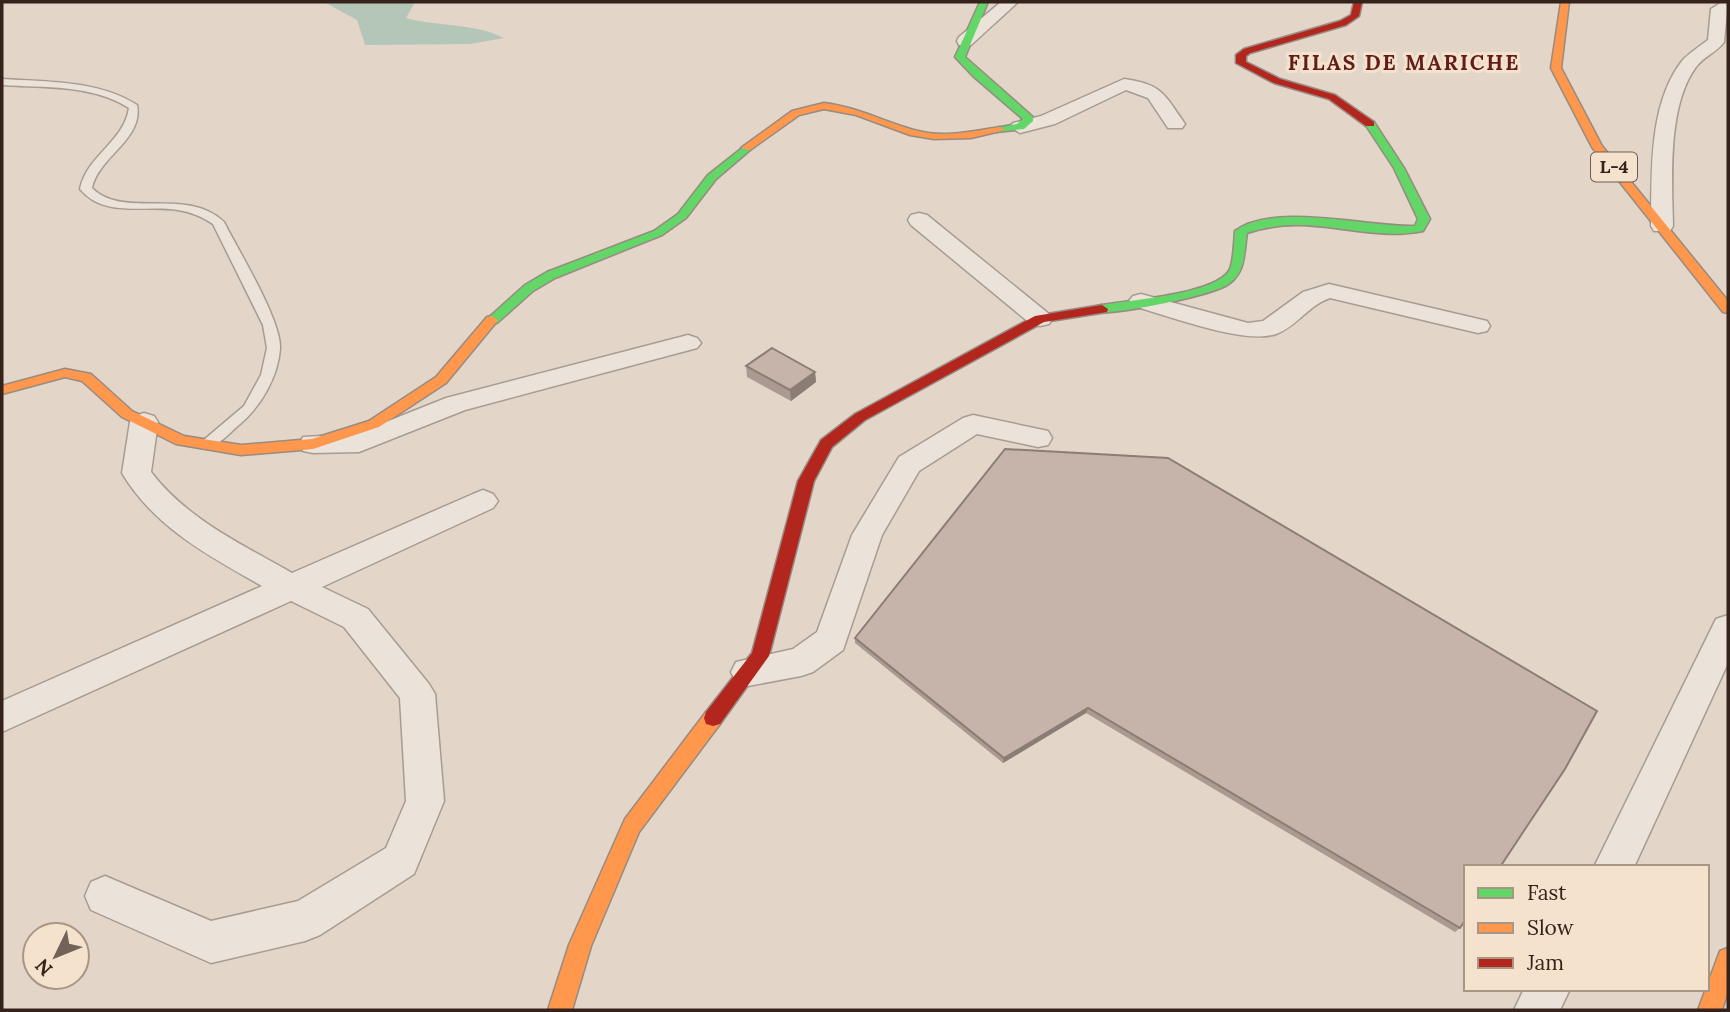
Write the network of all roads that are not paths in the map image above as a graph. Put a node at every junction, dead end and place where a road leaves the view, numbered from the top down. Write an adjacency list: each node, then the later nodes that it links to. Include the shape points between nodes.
1 (984, 2): 6 (street)
2 (1010, 2): 6 (street)
3 (1358, 2): 12 (street, via 1355,16 1343,23 1247,51 1241,55 1241,63 1277,81 1332,97 1368,120 1424,219 1419,229 1399,233 1279,218 1255,222 1241,231 1240,262 1227,282 1205,291)
4 (1565, 2): 11 (street, L-4, via 1556,68 1597,147)
5 (1728, 5): 11 (street, via 1719,9 1716,42 1688,65 1676,87 1662,156)
6 (965, 41): 9 (street, via 960,57 967,68 1021,107 1029,119)
7 (2, 82): 20 (lane, via 97,91 130,103 134,107 132,122 121,141 89,174 89,194 110,203 179,206 218,222 270,325 274,348 268,375 249,409)
8 (1175, 124): 9 (street, via 1155,94 1124,84 1048,120)
9 (1020, 127): 21 (street, via 947,138 922,135 829,104 782,119 712,177 682,216 658,233 529,288 493,319 441,380 374,424)
10 (919, 220): 14 (street)
11 (1661, 226): 13 (street, L-4)
12 (1142, 301): 14 (street); 15 (street, via 1248,330 1270,328 1311,297 1329,291)
13 (1728, 309)
14 (1040, 319): 25 (street, via 860,417 826,444 806,481 760,656)
15 (1478, 326)
16 (688, 343): 21 (street, via 456,404 359,443)
17 (2, 390): 18 (street, via 65,373 86,377 127,414)
18 (145, 422): 20 (street, via 181,440); 23 (street, via 136,473 154,497 200,536)
19 (1038, 438): 25 (street, via 973,424 909,464 867,535 831,640 801,662)
20 (206, 444): 21 (street, via 241,450)
21 (313, 444)
22 (483, 502): 23 (street)
23 (292, 587): 26 (street); 28 (street, via 356,618 417,694 425,801 400,861 304,920 211,942)
24 (1728, 628): 27 (street)
25 (748, 672): 31 (street, via 632,826 580,945)
26 (2, 717)
27 (1615, 865)
28 (105, 896)
29 (1728, 958): 33 (street)
30 (1547, 991): 32 (street)
31 (560, 1010)
32 (1536, 1010)
33 (1710, 1010)

